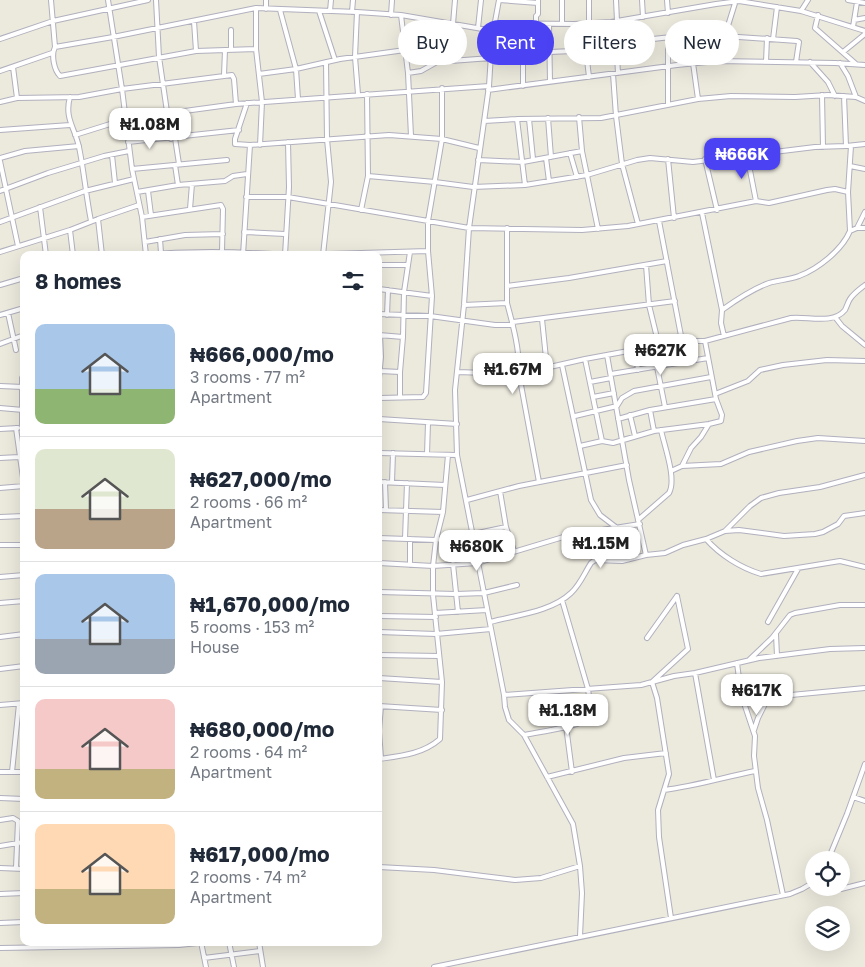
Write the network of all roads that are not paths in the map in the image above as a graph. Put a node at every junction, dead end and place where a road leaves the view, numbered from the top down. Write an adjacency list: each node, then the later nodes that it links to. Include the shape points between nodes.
1 (51, 0): 52 (street)
2 (108, 0): 27 (street)
3 (148, 0): 27 (street)
4 (156, 0): 57 (street)
5 (266, 0): 28 (street)
6 (331, 0): 31 (street)
7 (353, 0): 33 (street)
8 (392, 0): 35 (street)
9 (455, 0): 43 (street)
10 (481, 0): 44 (street)
11 (562, 0): 55 (street)
12 (589, 0): 47 (street)
13 (616, 0): 48 (street)
14 (642, 0): 38 (street)
15 (667, 0): 34 (street)
16 (696, 0): 24 (street)
17 (808, 0): 32 (street)
18 (848, 0): 22 (street)
19 (538, 1): 45 (street, via 499,0); 46 (street)
20 (735, 1): 21 (street); 25 (street); 50 (street)
21 (722, 2): 24 (street)
22 (857, 2): 23 (street); 51 (street)
23 (865, 3)
24 (697, 7): 34 (street)
25 (777, 7): 32 (street); 63 (street)
26 (256, 8): 28 (street); 53 (street); 66 (street)
27 (109, 9): 52 (street); 61 (street)
28 (266, 9): 29 (street)
29 (280, 10): 30 (street); 96 (street)
30 (319, 11): 31 (street); 75 (street)
31 (330, 11): 33 (street)
32 (801, 11): 37 (street)
33 (355, 12): 35 (street); 74 (street)
34 (668, 13): 38 (street)
35 (391, 14): 36 (street)
36 (401, 15): 40 (street); 41 (street)
37 (818, 15): 56 (street); 71 (street, via 814,28)
38 (643, 17): 49 (street)
39 (865, 18): 51 (street)
40 (421, 19): 42 (street)
41 (402, 20)
42 (427, 20)
43 (453, 20)
44 (479, 20)
45 (496, 20)
46 (537, 20)
47 (588, 20)
48 (616, 20)
49 (623, 20)
50 (729, 20)
51 (854, 20): 56 (street)
52 (53, 21): 64 (street); 65 (street)
53 (194, 21): 57 (street); 69 (street)
54 (554, 24): 55 (street)
55 (562, 24)
56 (853, 27): 59 (street)
57 (157, 28): 61 (street); 73 (street)
58 (231, 30): 68 (street)
59 (865, 33): 71 (street)
60 (739, 35): 62 (street)
61 (113, 38): 65 (street); 82 (street)
62 (767, 38): 63 (street); 78 (street)
63 (773, 38): 79 (street, via 799,41)
64 (0, 39)
65 (55, 47): 72 (street)
66 (256, 49): 68 (street); 100 (street)
67 (225, 50): 68 (street); 69 (street); 102 (street)
68 (231, 50)
69 (196, 51): 73 (street)
70 (398, 51): 74 (street)
71 (843, 52): 83 (street)
72 (52, 53): 82 (street, via 60,76); 95 (street)
73 (160, 57): 82 (street); 105 (street)
74 (355, 57): 75 (street); 111 (street)
75 (335, 60): 77 (street)
76 (739, 61): 78 (street)
77 (326, 62): 96 (street); 117 (street)
78 (766, 62): 79 (street)
79 (796, 62): 80 (street)
80 (810, 62): 81 (street); 114 (street, via 828,82)
81 (840, 63): 83 (street); 118 (street)
82 (118, 64): 109 (street)
83 (856, 64): 93 (street)
84 (407, 65): 98 (street)
85 (430, 65): 98 (street)
86 (490, 65): 108 (street)
87 (523, 65): 106 (street)
88 (550, 65): 104 (street)
89 (588, 65): 103 (street)
90 (618, 65): 99 (street)
91 (678, 65): 94 (street)
92 (693, 65): 121 (street)
93 (865, 65)
94 (667, 66): 99 (street); 127 (street)
95 (13, 67): 97 (street); 119 (street)
96 (296, 69): 100 (street); 120 (street)
97 (0, 71)
98 (408, 73): 110 (street)
99 (618, 73): 101 (street)
100 (259, 74): 124 (street)
101 (613, 74): 103 (street); 129 (street)
102 (224, 76): 105 (street); 126 (street, via 234,76)
103 (589, 77): 104 (street)
104 (550, 82): 106 (street)
105 (164, 83): 109 (street); 128 (street)
106 (523, 86): 108 (street)
107 (442, 88): 108 (street); 110 (street); 144 (street)
108 (488, 88): 135 (street)
109 (122, 89): 116 (street); 132 (street)
110 (409, 91): 112 (street); 141 (street)
111 (358, 94): 112 (street); 117 (street)
112 (367, 94): 140 (street)
113 (822, 95): 114 (street); 121 (street); 152 (street)
114 (835, 96): 115 (street)
115 (844, 96): 118 (street); 151 (street)
116 (70, 97): 119 (street); 136 (street)
117 (327, 97): 120 (street); 143 (street)
118 (856, 97): 122 (street)
119 (17, 98): 123 (street)
120 (298, 99): 124 (street)
121 (698, 99): 127 (street)
122 (865, 101)
123 (0, 102)
124 (262, 102): 125 (street); 149 (street)
125 (247, 103): 126 (street); 138 (street)
126 (236, 104): 128 (street)
127 (668, 105): 129 (street)
128 (167, 112): 132 (street); 142 (street)
129 (616, 116): 131 (street); 169 (street)
130 (548, 118): 131 (street); 134 (street); 159 (street)
131 (579, 118): 155 (street)
132 (126, 119): 139 (street); 145 (street)
133 (517, 119): 134 (street); 135 (street); 167 (street)
134 (530, 119): 166 (street)
135 (484, 121): 153 (street)
136 (70, 125): 137 (street); 139 (street)
137 (0, 130)
138 (239, 130): 142 (street); 148 (street, via 235,143)
139 (75, 136): 150 (street)
140 (368, 136): 141 (street); 143 (street); 176 (street)
141 (412, 136): 144 (street)
142 (173, 138): 145 (street); 170 (street)
143 (327, 139): 146 (street); 195 (street)
144 (442, 139): 153 (street); 180 (street)
145 (128, 142): 154 (street)
146 (288, 142): 149 (street); 193 (street)
147 (865, 144): 151 (street)
148 (250, 145): 149 (street); 174 (street)
149 (260, 145)
150 (79, 146): 163 (street, via 24,151); 168 (street)
151 (848, 146): 152 (street); 171 (street)
152 (823, 147): 158 (street)
153 (479, 148): 165 (street)
154 (129, 151): 156 (street); 172 (street)
155 (582, 151): 157 (street); 175 (street)
156 (112, 154): 168 (street); 181 (street)
157 (570, 154): 159 (street); 177 (street)
158 (747, 155): 162 (street); 194 (street)
159 (551, 157): 160 (street)
160 (546, 158): 166 (street); 179 (street)
161 (668, 159): 162 (street, via 685,162); 169 (street, via 650,158); 206 (street)
162 (705, 159): 200 (street)
163 (0, 160): 186 (street)
164 (227, 160): 170 (street)
165 (478, 160): 167 (street); 185 (street)
166 (533, 160): 167 (street)
167 (523, 162): 184 (street)
168 (81, 164): 186 (street); 188 (street)
169 (622, 164): 175 (street); 212 (street)
170 (177, 165): 172 (street); 183 (street)
171 (850, 166): 173 (street); 191 (street)
172 (132, 169): 178 (street)
173 (865, 169)
174 (247, 174): 182 (street, via 233,176 225,182); 192 (street)
175 (587, 175): 177 (street); 217 (street)
176 (368, 176): 180 (street); 199 (street)
177 (577, 177): 179 (street)
178 (134, 179): 181 (street); 190 (street)
179 (549, 181): 184 (street)
180 (435, 182): 185 (street); 211 (street)
181 (115, 183): 188 (street)
182 (192, 184): 183 (street); 198 (street)
183 (178, 185): 189 (street)
184 (525, 185): 185 (street)
185 (473, 187): 213 (street)
186 (6, 189): 187 (street); 205 (street)
187 (0, 191)
188 (85, 191): 197 (street); 208 (street)
189 (148, 191): 190 (street); 203 (street)
190 (136, 192): 196 (street)
191 (848, 192): 194 (street, via 835,189 769,203); 220 (street)
192 (246, 197): 193 (street); 219 (street)
193 (288, 197): 195 (street); 222 (street)
194 (756, 201): 200 (street)
195 (329, 204): 199 (street); 235 (street)
196 (139, 205): 204 (street); 207 (street)
197 (40, 208): 205 (street); 223 (street)
198 (190, 210): 203 (street); 221 (street, via 221,205 224,210)
199 (361, 210): 211 (street)
200 (717, 210): 201 (street)
201 (702, 212): 206 (street); 257 (street)
202 (865, 212): 215 (street)
203 (151, 215): 204 (street)
204 (142, 217): 225 (street)
205 (12, 218): 210 (street); 226 (street)
206 (674, 218): 209 (street)
207 (98, 219): 208 (street); 229 (street)
208 (91, 221): 218 (street)
209 (659, 221): 212 (street); 240 (street)
210 (0, 222)
211 (428, 222): 213 (street); 238 (street)
212 (638, 224): 217 (street)
213 (469, 228): 214 (street); 254 (street)
214 (507, 228): 217 (street); 247 (street)
215 (857, 228): 216 (street); 220 (street)
216 (865, 228)
217 (598, 229)
218 (70, 230): 223 (street); 228 (street)
219 (244, 232): 222 (street); 233 (street)
220 (850, 232): 257 (street, via 836,250 812,270 769,283)
221 (223, 234): 224 (street); 232 (street)
222 (285, 234): 234 (street)
223 (44, 238): 226 (street); 227 (street)
224 (160, 239): 225 (street); 231 (street)
225 (145, 242): 230 (street)
226 (18, 246): 236 (street)
227 (46, 251)
228 (73, 251)
229 (102, 251)
230 (146, 251)
231 (162, 251)
232 (220, 251)
233 (243, 251)
234 (284, 251)
235 (322, 251)
236 (0, 252)
237 (410, 252): 238 (street); 239 (street); 242 (street)
238 (428, 252): 251 (street)
239 (382, 253)
240 (667, 261): 243 (street); 252 (street)
241 (382, 265): 242 (street)
242 (408, 265): 250 (street)
243 (646, 265): 247 (street); 255 (street)
244 (20, 279): 245 (street)
245 (0, 285)
246 (865, 285): 264 (street, via 850,299 846,309)
247 (507, 286): 253 (street)
248 (382, 289): 249 (street)
249 (388, 290): 250 (street); 261 (street)
250 (404, 292): 251 (street); 262 (street)
251 (432, 296): 263 (street)
252 (675, 302): 255 (street); 273 (street)
253 (507, 303): 254 (street); 267 (street)
254 (464, 305): 266 (street)
255 (648, 305): 265 (street); 277 (street)
256 (20, 309): 258 (street)
257 (722, 310): 269 (street)
258 (8, 313): 260 (street); 272 (street)
259 (382, 314): 261 (street)
260 (0, 315)
261 (386, 315): 262 (street)
262 (404, 316): 263 (street); 271 (street)
263 (430, 316): 266 (street); 299 (street, via 426,393 423,397)
264 (835, 317): 269 (street, via 791,318); 276 (street)
265 (542, 319): 267 (street); 286 (street)
266 (462, 321): 267 (street); 290 (street)
267 (513, 324): 291 (street)
268 (382, 335): 271 (street)
269 (724, 336): 274 (street)
270 (20, 337): 272 (street)
271 (403, 337): 289 (street)
272 (14, 339): 275 (street); 278 (street)
273 (682, 341): 274 (street); 277 (street)
274 (705, 341): 282 (street)
275 (0, 344)
276 (865, 345)
277 (660, 346): 279 (street); 285 (street)
278 (16, 350)
279 (635, 350): 280 (street); 287 (street)
280 (607, 354): 281 (street); 292 (street)
281 (585, 358): 284 (street); 294 (street)
282 (708, 358): 285 (street); 293 (street)
283 (865, 361): 300 (street, via 828,360 760,370 748,381)
284 (562, 364): 286 (street); 310 (street)
285 (660, 367): 287 (street); 295 (street)
286 (547, 368): 291 (street)
287 (638, 370): 292 (street)
288 (382, 371): 289 (street)
289 (400, 372): 299 (street)
290 (457, 372): 291 (street); 314 (street)
291 (519, 374): 341 (street)
292 (611, 376): 294 (street); 298 (street)
293 (711, 377): 295 (street); 300 (street)
294 (590, 382): 301 (street)
295 (662, 385): 303 (street, via 634,391); 304 (street)
296 (0, 386): 297 (street)
297 (20, 387)
298 (614, 393): 301 (street); 303 (street)
299 (400, 396): 302 (street)
300 (716, 396): 304 (street); 315 (street, via 722,419)
301 (593, 397): 308 (street)
302 (382, 398)
303 (616, 406): 308 (street); 312 (street)
304 (666, 407): 307 (street)
305 (0, 408): 306 (street)
306 (20, 410)
307 (650, 410): 309 (street); 320 (street)
308 (596, 412): 310 (street); 323 (street)
309 (630, 415): 312 (street); 321 (street)
310 (574, 416): 325 (street)
311 (382, 419): 313 (street)
312 (618, 419): 322 (street)
313 (428, 423): 314 (street); 328 (street)
314 (457, 424): 330 (street)
315 (709, 424): 319 (street); 335 (street)
316 (16, 428): 317 (street); 318 (street); 331 (street)
317 (20, 428)
318 (0, 429)
319 (661, 430): 320 (street); 336 (street)
320 (654, 431): 321 (street)
321 (635, 436): 322 (street)
322 (622, 440): 323 (street, via 610,444); 334 (street)
323 (602, 441): 325 (street)
324 (865, 441): 335 (street, via 818,438 749,452 721,464)
325 (580, 446): 337 (street)
326 (382, 453): 327 (street)
327 (393, 453): 328 (street); 340 (street)
328 (427, 454): 329 (street)
329 (448, 454): 330 (street); 343 (street)
330 (457, 455): 347 (street)
331 (19, 457): 332 (street); 333 (street)
332 (0, 458)
333 (20, 463)
334 (627, 465): 337 (street); 355 (street)
335 (682, 466): 336 (street)
336 (670, 471): 355 (street, via 670,491)
337 (586, 473): 341 (street); 357 (street, via 595,507)
338 (865, 475): 358 (street, via 761,498)
339 (385, 482): 340 (street); 349 (street)
340 (392, 482): 342 (street)
341 (539, 482): 346 (street)
342 (407, 483): 343 (street); 350 (street)
343 (445, 485): 351 (street)
344 (20, 486): 345 (street)
345 (0, 488)
346 (500, 491): 347 (street); 356 (street)
347 (467, 500): 359 (street)
348 (382, 510): 349 (street)
349 (386, 510): 350 (street)
350 (405, 510): 351 (street); 361 (street)
351 (443, 512): 363 (street)
352 (865, 512): 358 (street, via 844,516 830,529 814,534 784,536)
353 (20, 516): 354 (street)
354 (0, 517)
355 (639, 522): 357 (street); 368 (street)
356 (506, 527): 359 (street); 367 (street)
357 (617, 528): 367 (street, via 570,535)
358 (725, 531): 364 (street)
359 (473, 534): 363 (street); 370 (street)
360 (382, 538): 361 (street)
361 (405, 539): 362 (street)
362 (410, 539): 363 (street); 372 (street)
363 (436, 540): 373 (street)
364 (706, 540): 368 (street, via 665,553); 375 (street, via 717,552 762,574)
365 (0, 545): 366 (street)
366 (20, 545)
367 (514, 551): 370 (street)
368 (646, 555): 383 (street, via 622,561 596,560 573,592)
369 (382, 563): 372 (street)
370 (477, 563): 371 (street); 380 (street)
371 (453, 564): 373 (street); 381 (street)
372 (410, 565): 373 (street)
373 (433, 566): 382 (street)
374 (865, 567): 375 (street, via 840,561)
375 (798, 569): 392 (street)
376 (20, 575): 377 (street)
377 (0, 577)
378 (517, 585): 380 (street)
379 (382, 592): 382 (street)
380 (484, 593): 381 (street); 387 (street)
381 (456, 594): 382 (street); 388 (street)
382 (433, 595): 389 (street)
383 (562, 600): 391 (street); 413 (street)
384 (20, 602): 385 (street)
385 (0, 603)
386 (865, 605): 397 (street, via 840,605 795,613)
387 (487, 610): 388 (street); 391 (street)
388 (458, 612): 389 (street)
389 (435, 615): 390 (street); 396 (street)
390 (382, 616)
391 (490, 622): 393 (street)
392 (768, 622)
393 (491, 629): 396 (street); 415 (street)
394 (382, 632): 396 (street)
395 (20, 634): 398 (street)
396 (436, 634): 402 (street)
397 (776, 634): 403 (street); 404 (street)
398 (0, 637)
399 (647, 638): 411 (street, via 676,596 688,649)
400 (865, 648): 403 (street)
401 (382, 655): 402 (street)
402 (439, 656): 410 (street)
403 (777, 656): 404 (street)
404 (749, 660): 405 (street)
405 (737, 663): 408 (street); 414 (street)
406 (20, 666): 407 (street)
407 (0, 669)
408 (695, 673): 411 (street); 435 (street)
409 (382, 678): 410 (street)
410 (442, 682): 420 (street)
411 (652, 682): 413 (street); 425 (street)
412 (865, 688): 416 (street, via 778,694)
413 (588, 689): 415 (street); 422 (street, via 592,717)
414 (741, 694): 416 (street, via 754,701); 423 (street)
415 (504, 696): 424 (street, via 509,720)
416 (767, 700): 423 (street)
417 (20, 703): 418 (street)
418 (0, 705)
419 (382, 706): 420 (street)
420 (442, 710): 426 (street, via 440,739 431,747 406,756)
421 (20, 717): 430 (street)
422 (566, 726): 424 (street); 432 (street)
423 (753, 731): 428 (street)
424 (524, 735): 434 (street)
425 (666, 753): 432 (street, via 624,758); 436 (street, via 669,774)
426 (382, 758)
427 (865, 764): 433 (street)
428 (756, 770): 435 (street); 455 (street)
429 (0, 772): 430 (street)
430 (12, 772): 431 (street)
431 (20, 772)
432 (572, 772): 434 (street)
433 (863, 776): 437 (street)
434 (547, 777): 445 (street, via 573,824)
435 (714, 780): 436 (street)
436 (664, 790): 456 (street, via 658,810 659,837)
437 (853, 797): 440 (street); 444 (street)
438 (0, 798): 439 (street)
439 (20, 799)
440 (865, 801)
441 (0, 820): 442 (street, via 13,818 18,821)
442 (18, 843): 443 (street); 448 (street)
443 (0, 846)
444 (832, 851)
445 (580, 866): 446 (street, via 541,878 515,880); 459 (street)
446 (382, 867)
447 (0, 868): 448 (street)
448 (16, 868): 449 (street)
449 (20, 868)
450 (865, 883): 451 (street)
451 (850, 887)
452 (805, 888): 455 (street)
453 (20, 893): 454 (street)
454 (0, 894)
455 (783, 895): 456 (street)
456 (671, 918): 459 (street)
457 (20, 922): 458 (street)
458 (0, 923)
459 (580, 936): 471 (street)
460 (80, 946): 464 (street)
461 (202, 946): 467 (street)
462 (230, 946): 466 (street)
463 (259, 946): 465 (street)
464 (0, 948)
465 (260, 951): 466 (street); 470 (street)
466 (231, 954): 467 (street); 469 (street)
467 (204, 958): 468 (street)
468 (206, 967)
469 (234, 967)
470 (263, 967)
471 (434, 967)

